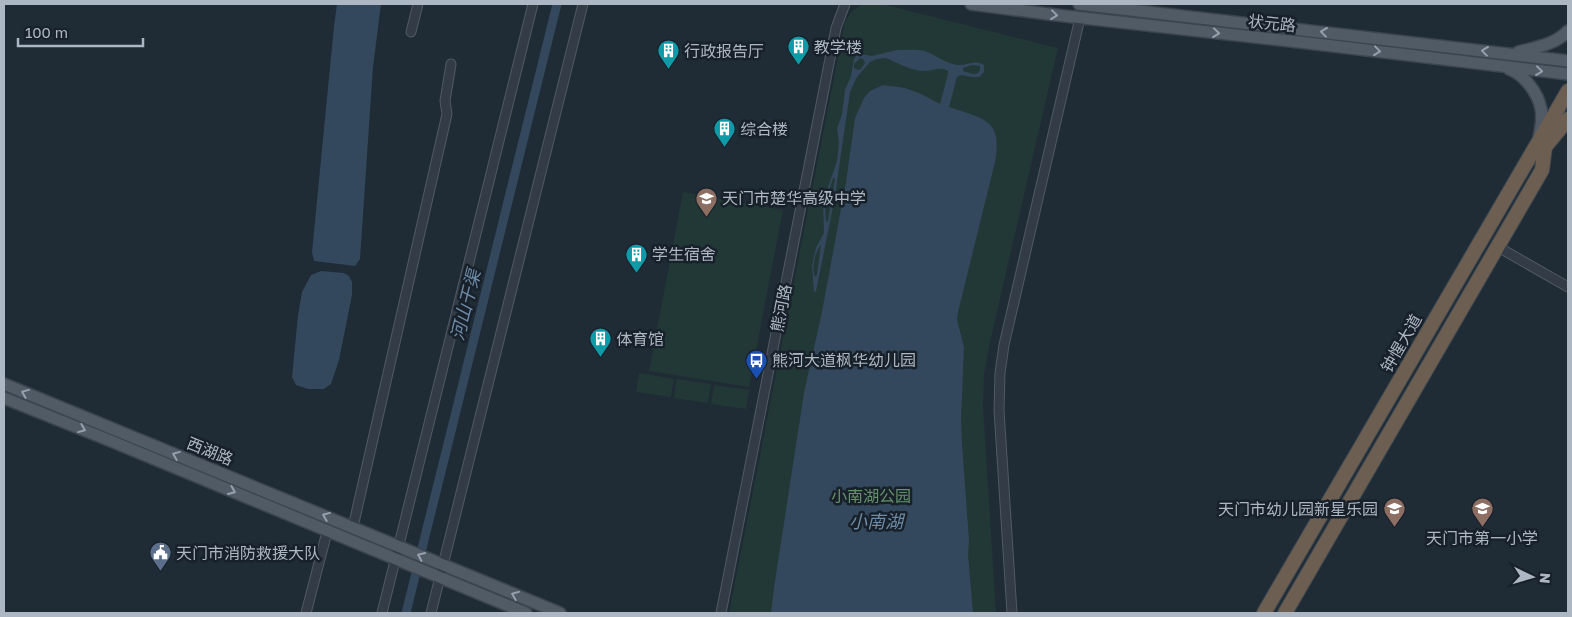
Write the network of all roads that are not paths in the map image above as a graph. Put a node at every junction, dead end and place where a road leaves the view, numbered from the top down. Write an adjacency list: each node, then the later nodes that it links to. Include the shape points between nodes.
1 (418, 4): 9 (street)
2 (533, 4): 25 (street)
3 (583, 4): 27 (street)
4 (845, 4): 34 (street, 熊河路, via 836,28)
5 (971, 4): 7 (main road, 状元路, one-way to 7)
6 (1079, 4): 10 (main road, 状元路, one-way to 6)
7 (1080, 18): 13 (main road, 状元路, one-way to 13); 35 (street, via 1000,373 999,410)
8 (1568, 31): 10 (main road, via 1556,42)
9 (411, 32)
10 (1509, 54): 11 (main road, 状元路)
11 (1568, 61)
12 (451, 64): 23 (street, via 445,101 447,114)
13 (1503, 66): 14 (main road, 状元路, one-way to 14); 18 (main road, via 1516,71 1534,93 1541,108)
14 (1568, 74)
15 (1568, 91): 18 (highway, 钟惺大道)
16 (1568, 109): 18 (highway, 钟惺大道)
17 (1568, 119): 18 (highway)
18 (1541, 146): 19 (highway, via 1542,170); 36 (highway, via 1521,157); 37 (highway, 钟惺大道); 38 (highway, 钟惺大道)
19 (1498, 247): 20 (street); 39 (highway)
20 (1568, 287)
21 (4, 384): 23 (main road, 西湖路, one-way to 21)
22 (4, 398): 24 (main road, 西湖路, one-way to 24)
23 (353, 527): 25 (main road, 西湖路)
24 (327, 532): 26 (main road, 西湖路); 30 (street)
25 (401, 547): 26 (street); 27 (main road, 西湖路, one-way to 25)
26 (397, 560): 28 (main road, 西湖路); 31 (street)
27 (441, 564): 28 (street); 33 (main road, one-way to 27)
28 (437, 577): 29 (main road); 32 (street)
29 (520, 612)
30 (306, 613)
31 (382, 613)
32 (431, 613)
33 (560, 613)
34 (721, 613)
35 (1012, 613)
36 (1256, 613)
37 (1264, 613)
38 (1274, 613)
39 (1285, 613)

